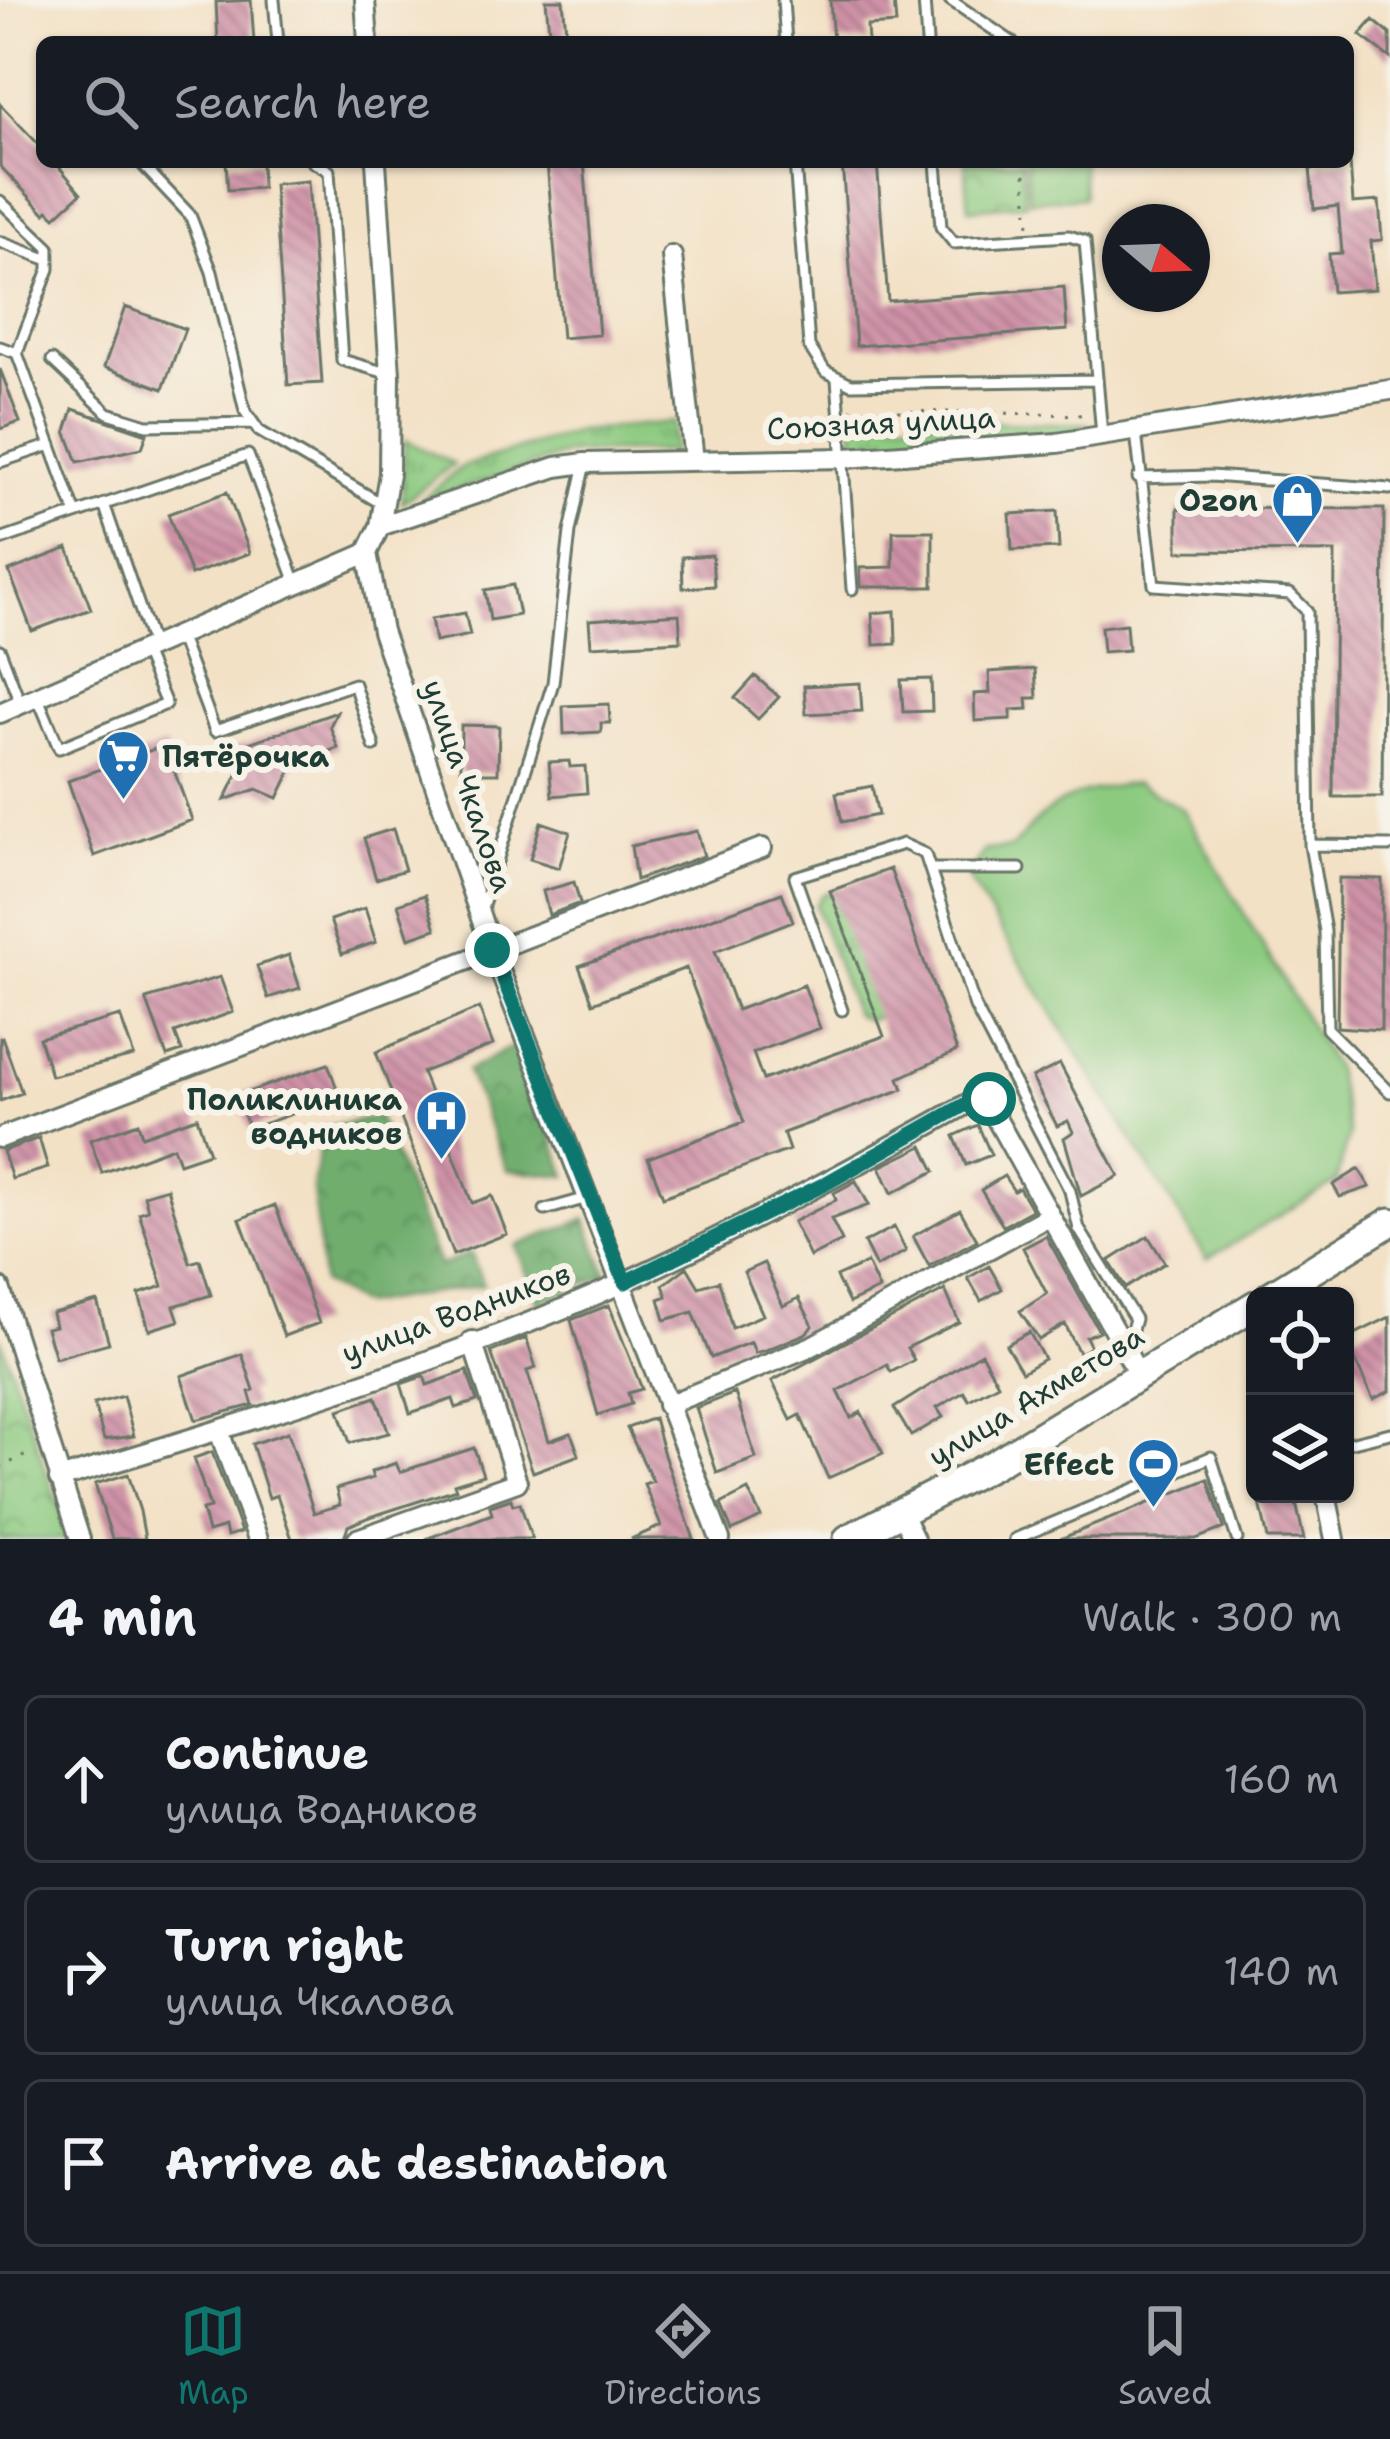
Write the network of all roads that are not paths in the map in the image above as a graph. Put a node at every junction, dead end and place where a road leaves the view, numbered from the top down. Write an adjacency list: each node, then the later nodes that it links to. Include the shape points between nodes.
1 (274, 0): 6 (lane)
2 (365, 0): 7 (street)
3 (783, 0): 8 (lane)
4 (924, 0): 9 (lane)
5 (950, 0): 10 (lane)
6 (277, 36)
7 (368, 36)
8 (786, 36)
9 (927, 36)
10 (1003, 36)
11 (146, 168): 27 (lane, via 190,215)
12 (324, 168): 23 (lane, via 342,360)
13 (376, 168): 23 (street)
14 (795, 168): 24 (lane, via 809,346)
15 (936, 168): 25 (lane, via 949,240 1077,236 1088,246)
16 (0, 201): 19 (lane, via 49,248)
17 (0, 242): 19 (lane)
18 (672, 256): 33 (street)
19 (49, 260): 21 (lane)
20 (0, 351): 21 (lane)
21 (15, 352): 30 (lane)
22 (52, 360): 27 (lane, via 108,412 147,425)
23 (390, 374): 38 (street)
24 (836, 379): 25 (lane); 31 (lane)
25 (1097, 380): 29 (lane)
26 (1390, 390): 28 (street, Союзная улица)
27 (254, 423): 38 (lane)
28 (1136, 433): 29 (street, Союзная улица); 35 (lane)
29 (1102, 437): 31 (street, Союзная улица)
30 (51, 445): 32 (lane); 39 (lane)
31 (842, 458): 33 (street, Союзная улица); 44 (lane)
32 (0, 461)
33 (694, 461): 34 (street, Союзная улица)
34 (585, 463): 40 (street, Союзная улица); 56 (lane, via 553,683)
35 (1138, 478): 36 (lane); 51 (lane, via 1154,585 1290,594 1307,611)
36 (1390, 489)
37 (104, 505): 39 (lane); 43 (lane, via 248,455); 47 (lane)
38 (384, 505): 40 (street)
39 (76, 514): 41 (lane)
40 (380, 526): 42 (street)
41 (0, 540)
42 (367, 553): 43 (street); 56 (street, улица Чкалова, via 382,631)
43 (295, 580): 45 (street)
44 (852, 589)
45 (179, 635): 47 (street); 50 (lane, via 215,731 353,685)
46 (0, 650): 48 (lane)
47 (149, 650): 48 (street); 48 (lane, via 166,704 58,748)
48 (30, 701): 49 (street)
49 (0, 713)
50 (374, 746)
51 (1310, 845): 52 (lane); 59 (lane, via 1325,931 1327,1030)
52 (1390, 846)
53 (762, 848): 57 (street)
54 (930, 869): 55 (lane); 58 (lane, via 925,854 903,844 795,877); 70 (lane, via 975,1007 1070,1191 1079,1229 1135,1319)
55 (1020, 869)
56 (481, 915): 57 (street, улица Чкалова)
57 (492, 950): 60 (street); 61 (street, улица Чкалова)
58 (842, 1010)
59 (1390, 1092)
60 (0, 1138)
61 (591, 1197): 62 (lane); 65 (street, улица Чкалова)
62 (545, 1210)
63 (1047, 1217): 65 (street, улица Водников, via 982,1095); 70 (street); 71 (street, via 812,1346)
64 (1390, 1222): 66 (main road)
65 (625, 1282): 69 (street, улица Водников); 71 (street, улица Чкалова)
66 (1285, 1287)
67 (0, 1288): 75 (street)
68 (1246, 1309): 70 (main road, улица Ахметова)
69 (472, 1341): 72 (street, улица Водников); 80 (street, via 518,1482)
70 (1132, 1363): 77 (main road, улица Ахметова, via 994,1464)
71 (668, 1405): 81 (street, улица Чкалова)
72 (218, 1430): 75 (street, улица Водников); 79 (street)
73 (1390, 1433): 74 (lane)
74 (1354, 1442)
75 (59, 1479): 78 (street)
76 (1328, 1503): 86 (street)
77 (901, 1512): 82 (main road, улица Ахметова); 83 (street)
78 (80, 1539)
79 (258, 1539)
80 (357, 1539)
81 (720, 1539)
82 (848, 1539)
83 (914, 1539)
84 (1015, 1539): 85 (lane, via 1211,1457)
85 (1237, 1539)
86 (1335, 1539)

